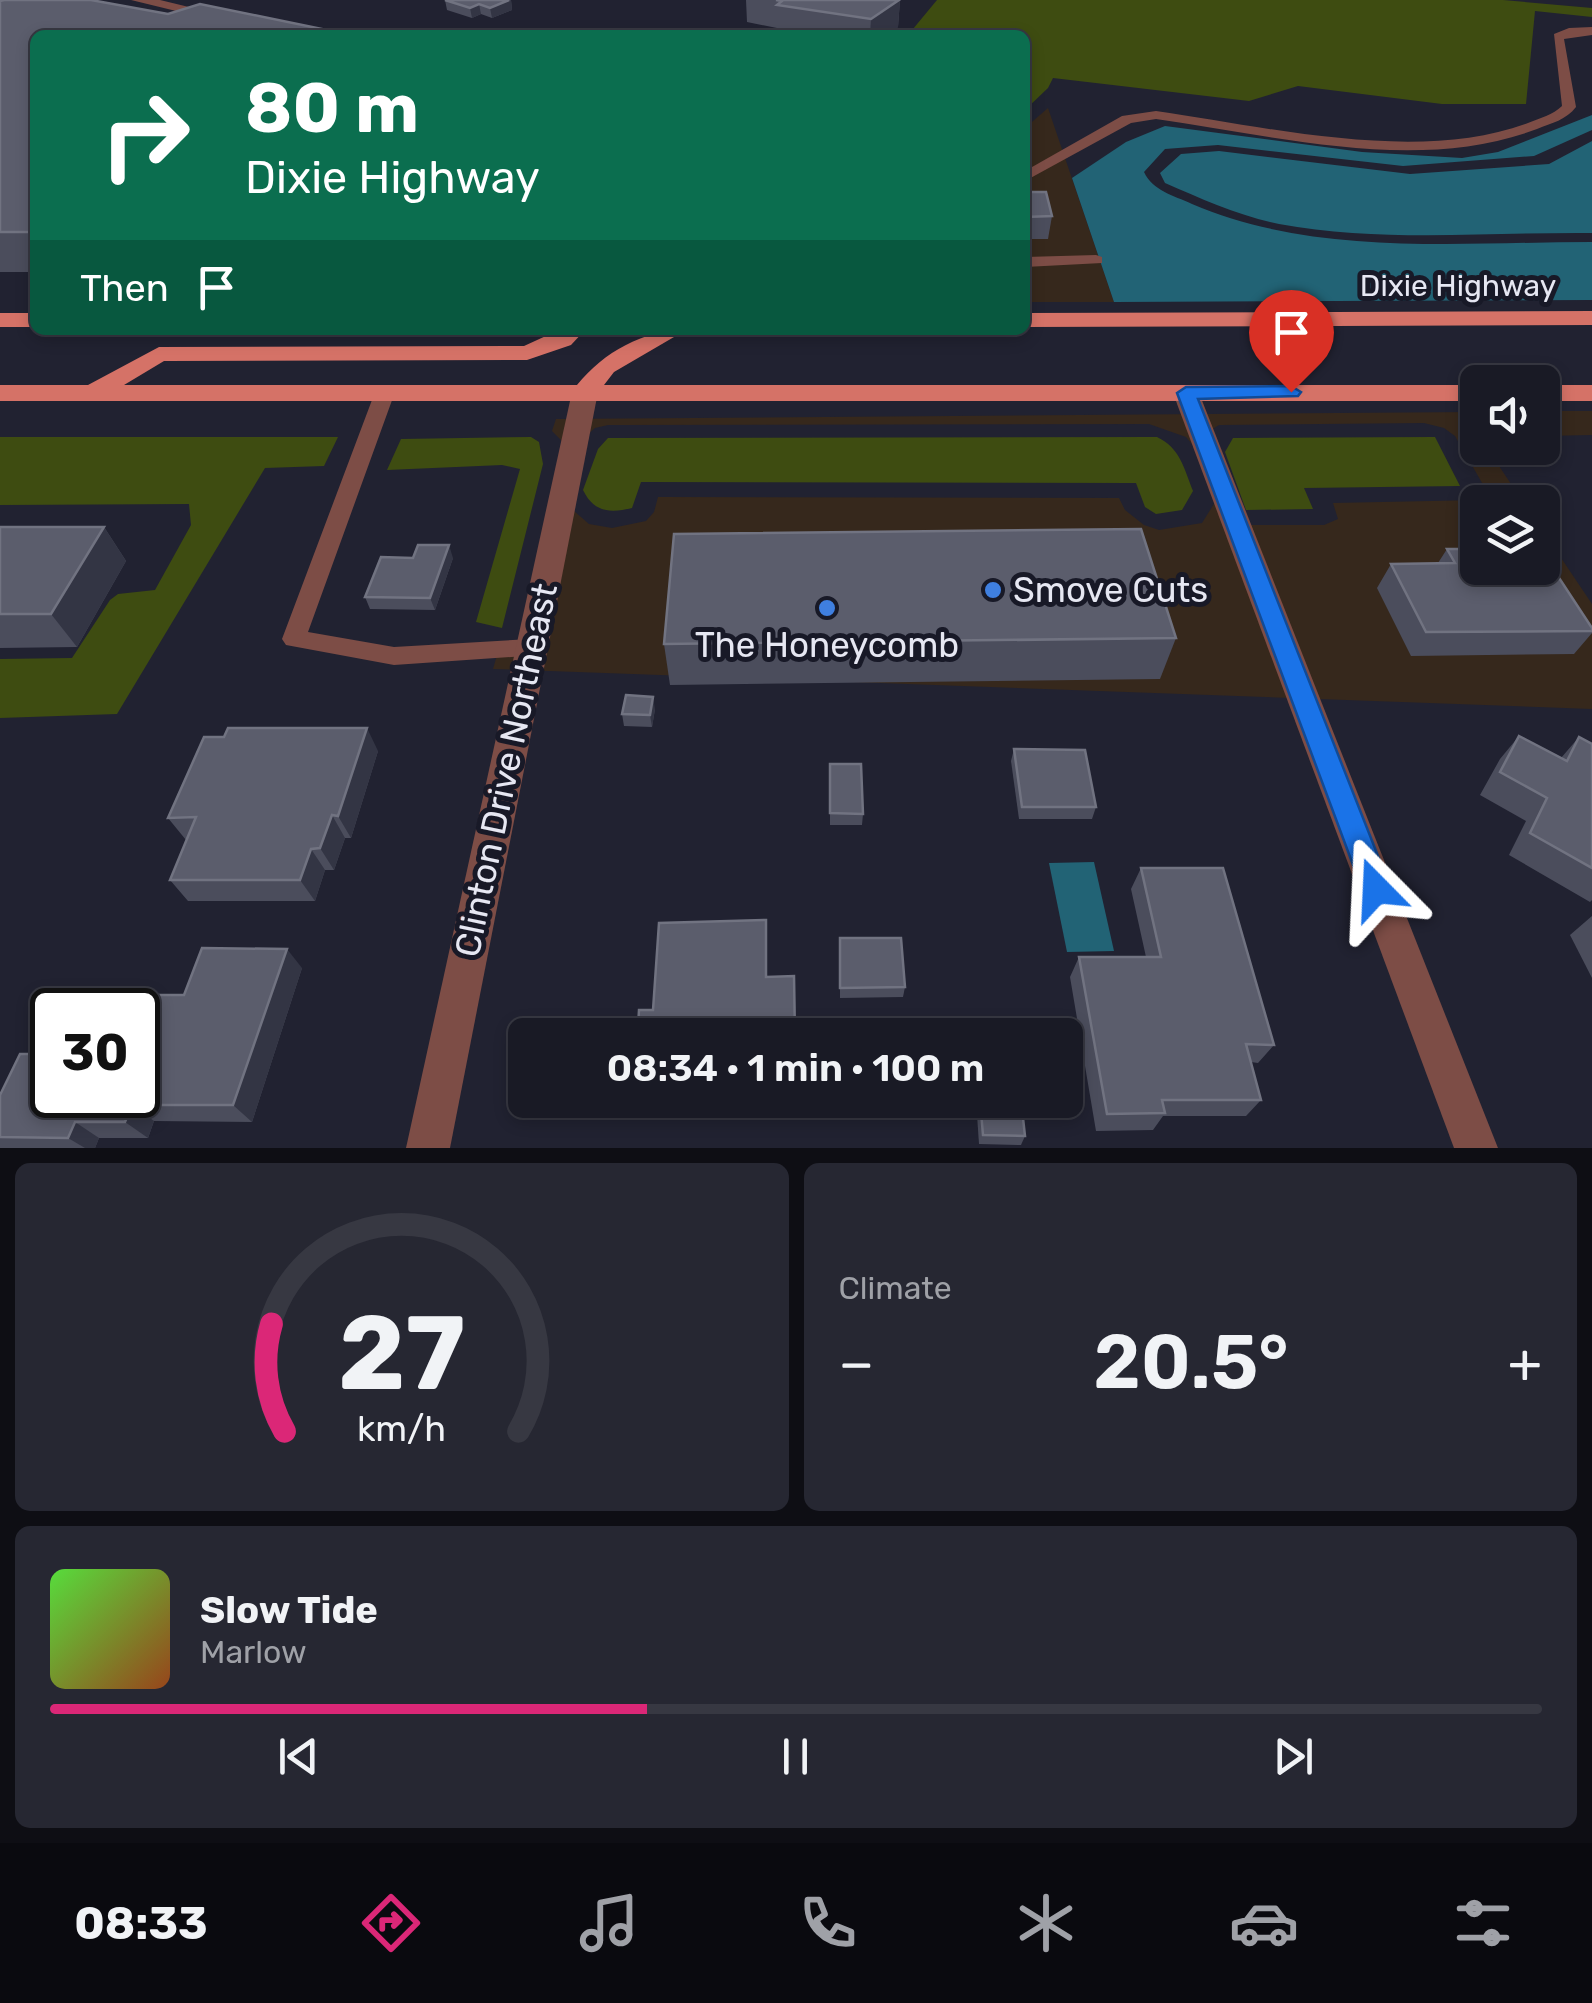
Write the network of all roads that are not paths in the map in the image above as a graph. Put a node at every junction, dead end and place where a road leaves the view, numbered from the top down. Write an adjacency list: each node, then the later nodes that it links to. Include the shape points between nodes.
1 (139, 0): 2 (street)
2 (274, 30)
3 (1592, 30): 4 (lane, via 1558,38 1568,108 1563,114 1481,141 1404,146 1156,115 1127,119)
4 (1030, 174)
5 (1096, 260): 6 (lane)
6 (1030, 262)
7 (1592, 318): 10 (main road, Dixie Highway)
8 (0, 320): 9 (main road)
9 (30, 320)
10 (1030, 320)
11 (568, 335): 13 (main road, via 526,353 159,354)
12 (665, 335): 15 (main road, via 606,367)
13 (94, 392): 14 (main road); 16 (main road)
14 (386, 392): 15 (main road); 21 (lane, via 294,640 394,656)
15 (584, 392): 17 (main road); 21 (street, Clinton Drive Northeast)
16 (0, 393)
17 (1186, 393): 18 (main road); 23 (street)
18 (1460, 393)
19 (1560, 393): 20 (main road)
20 (1592, 393)
21 (531, 648): 22 (street, Clinton Drive Northeast)
22 (428, 1148)
23 (1476, 1148)

